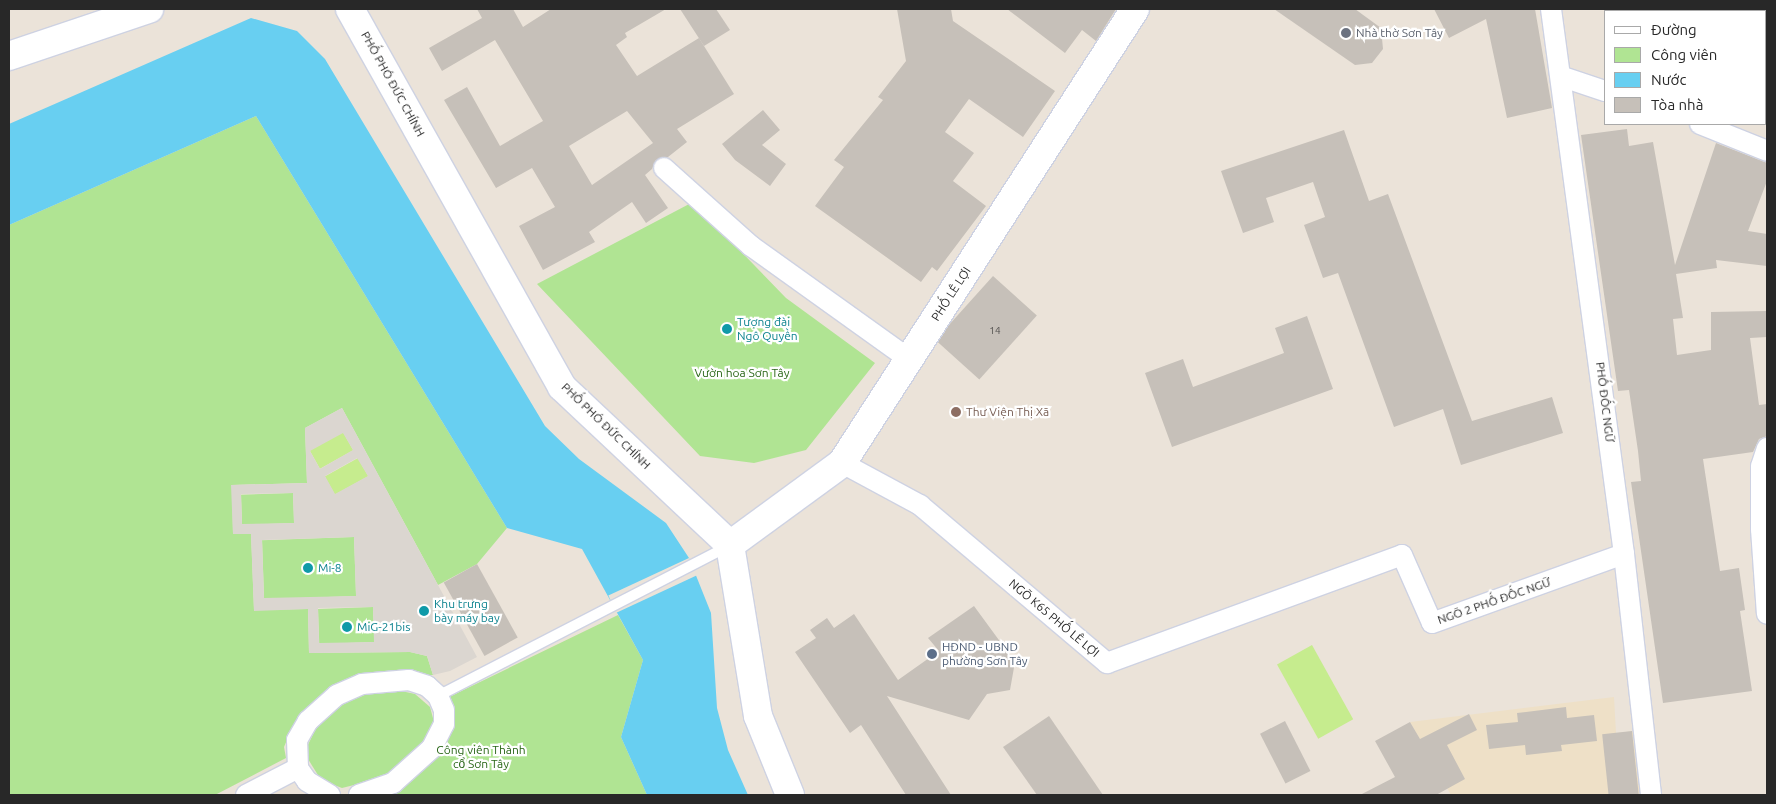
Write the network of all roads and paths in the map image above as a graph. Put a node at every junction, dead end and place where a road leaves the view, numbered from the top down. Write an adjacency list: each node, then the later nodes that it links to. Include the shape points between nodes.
1 (149, 9): 5 (main road)
2 (350, 9): 14 (main road, PHỐ PHÓ ĐỨC CHÍNH, via 562,386)
3 (1136, 9): 11 (main road, PHỐ LÊ LỢI)
4 (1551, 9): 6 (street, PHỐ ĐỐC NGỮ)
5 (9, 56)
6 (1563, 77): 7 (street); 15 (street, PHỐ ĐỐC NGỮ)
7 (1604, 91)
8 (1703, 125): 9 (street)
9 (1767, 150)
10 (664, 168): 11 (street, via 751,246)
11 (908, 359): 13 (main road, PHỐ LÊ LỢI)
12 (1767, 448): 17 (street, via 1761,466 1761,529)
13 (842, 463): 14 (main road, PHỐ LÊ LỢI); 16 (street, NGÕ K65 PHỐ LÊ LỢI, via 920,505 1107,662)
14 (730, 545): 18 (lane); 23 (main road, via 758,716)
15 (1624, 554): 16 (street, NGÕ 2 PHỐ ĐỐC NGỮ, via 1432,623); 24 (street, PHỐ ĐỐC NGỮ)
16 (1402, 555)
17 (1767, 614)
18 (438, 696): 19 (street, via 427,686 409,680 362,684 337,695 301,730 295,754); 22 (street, via 444,710 444,724 429,752 393,783)
19 (298, 768): 20 (street); 21 (street, via 307,781)
20 (246, 795)
21 (330, 795)
22 (359, 795)
23 (790, 795)
24 (1651, 795)

